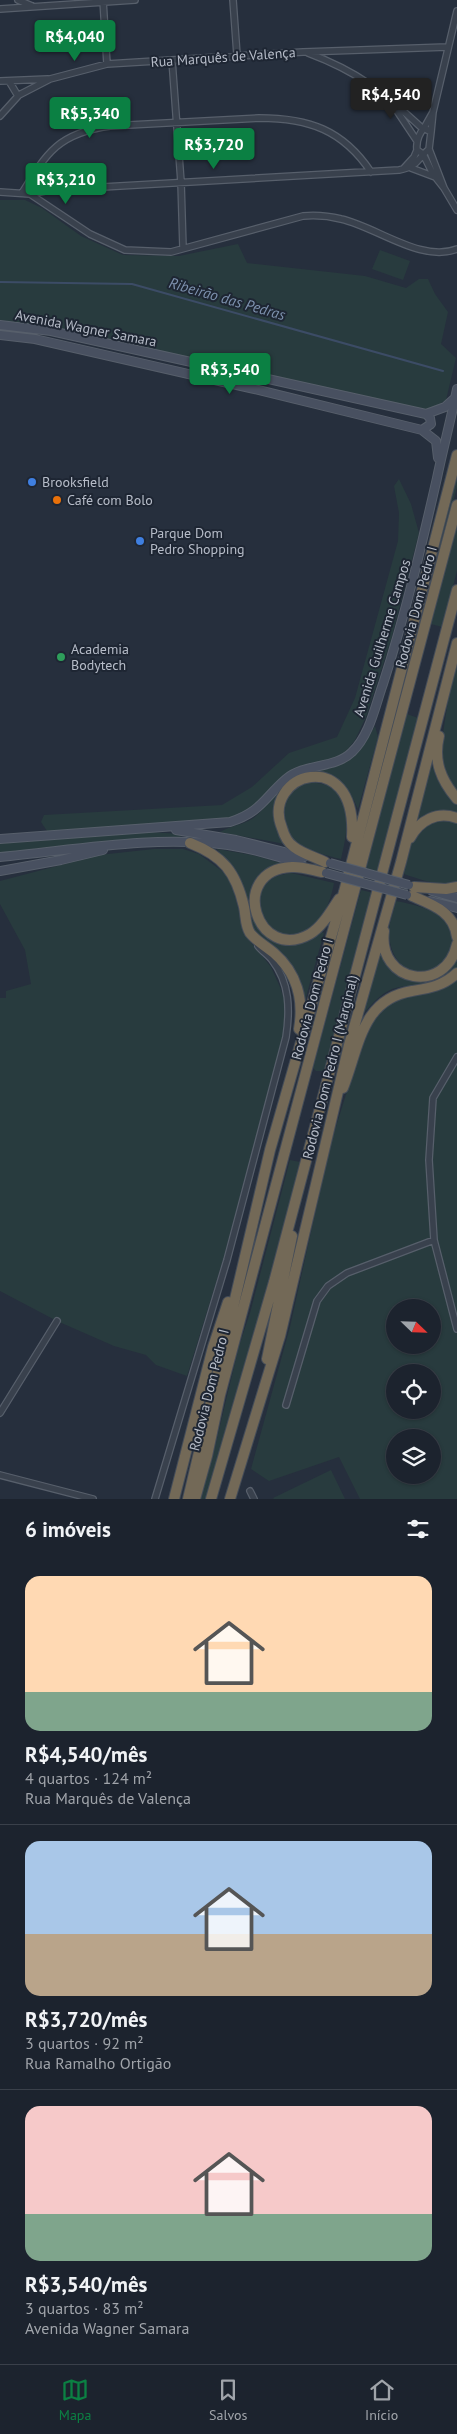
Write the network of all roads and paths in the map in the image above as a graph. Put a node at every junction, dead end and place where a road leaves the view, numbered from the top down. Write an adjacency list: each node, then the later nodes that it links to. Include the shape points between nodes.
1 (18, 0): 5 (street)
2 (135, 0): 4 (street)
3 (233, 0): 10 (street)
4 (103, 1): 5 (street); 12 (street)
5 (34, 7): 6 (street)
6 (0, 9)
7 (457, 11): 8 (street)
8 (447, 48): 9 (street); 18 (street)
9 (303, 52): 10 (street, Rua Marquês de Valença); 17 (street, Rua Marquês de Valença, via 355,73)
10 (237, 55): 11 (street, Rua Marquês de Valença)
11 (172, 60): 12 (street, Rua Marquês de Valença); 20 (street)
12 (107, 64): 13 (street, Rua Marquês de Valença)
13 (50, 79): 15 (street); 16 (street, Rua Marquês de Valença)
14 (0, 81): 15 (street)
15 (10, 81): 16 (street)
16 (18, 96): 19 (street, Rua Marquês de Valença)
17 (388, 98): 21 (street, Rua Marquês de Valença); 23 (street, Rua Marquês de Valença)
18 (433, 112): 21 (street); 22 (street)
19 (0, 116)
20 (176, 124): 28 (street, via 260,118 306,122 349,144); 30 (street); 33 (street, via 86,129 52,149)
21 (423, 128): 22 (street, Rua Marquês de Valença); 23 (street)
22 (431, 132): 24 (street, Rua Marquês de Valença)
23 (417, 141): 25 (street, Rua Marquês de Valença)
24 (429, 149): 25 (street); 31 (street, Rua Marquês de Valença)
25 (421, 152): 26 (street, via 418,164); 27 (street); 29 (street, Rua Marquês de Valença)
26 (411, 168): 27 (street); 29 (street)
27 (402, 169): 28 (street)
28 (371, 172): 30 (street)
29 (436, 177): 31 (street, Rua Marquês de Valença)
30 (181, 182): 34 (street); 36 (street)
31 (444, 188): 35 (street, Rua Marquês de Valença)
32 (0, 192): 33 (street)
33 (22, 193): 34 (street)
34 (30, 194): 36 (street, via 90,234 125,250 170,252)
35 (457, 210)
36 (183, 248): 37 (street, via 314,215 341,219 424,252 443,254)
37 (457, 249)
38 (0, 324): 42 (main road, Avenida Wagner Samara, via 51,331)
39 (0, 335): 43 (main road, Avenida Wagner Samara, via 250,388)
40 (457, 389): 41 (main road, Avenida Guilherme Campos)
41 (455, 398): 42 (main road, via 445,407); 45 (main road, Avenida Guilherme Campos)
42 (426, 414): 43 (main road, via 430,424)
43 (422, 430): 45 (main road, via 436,441)
44 (457, 455): 57 (highway)
45 (436, 480): 51 (main road, Avenida Guilherme Campos, via 396,643 366,732 351,753 287,778 246,817 210,825)
46 (457, 506): 86 (highway, Rodovia Dom Pedro I)
47 (457, 590): 73 (highway)
48 (457, 644): 49 (highway, via 436,755 440,775); 56 (highway, Rodovia Dom Pedro I (Marginal))
49 (457, 798)
50 (457, 818): 56 (highway, via 436,816 421,823 414,830)
51 (144, 829): 52 (main road, Avenida Guilherme Campos); 58 (main road, Avenida Guilherme Campos, via 182,831 236,840)
52 (0, 839)
53 (190, 843): 54 (main road, Avenida Guilherme Campos); 58 (main road, Avenida Guilherme Campos, via 228,845); 66 (highway, via 204,849 228,868 237,881)
54 (118, 845): 55 (main road, Avenida Guilherme Campos); 59 (main road, via 89,854)
55 (0, 857)
56 (400, 862): 64 (highway, Rodovia Dom Pedro I (Marginal))
57 (350, 863): 58 (highway, via 353,828 350,802 343,789 331,781 305,778 282,796 280,823 293,846); 62 (highway)
58 (326, 867): 61 (main road, Avenida Guilherme Campos, bridge); 62 (highway, via 292,867 267,875 260,882 256,892 256,914 268,932 288,940 310,934)
59 (0, 871)
60 (457, 887): 61 (highway)
61 (411, 891): 63 (main road, Avenida Guilherme Campos); 65 (main road, Avenida Guilherme Campos); 67 (highway, via 449,917)
62 (344, 892): 71 (highway)
63 (457, 898)
64 (388, 907): 68 (highway, via 384,952 390,962 405,974 422,977 439,973 452,959); 72 (highway, Rodovia Dom Pedro I (Marginal))
65 (457, 908)
66 (251, 933): 71 (highway, via 281,959 296,984 302,1014); 83 (street, via 283,979 289,1005 286,1037 227,1260)
67 (457, 938)
68 (457, 944)
69 (457, 973): 72 (highway, via 442,985 392,996 381,1002 372,1013)
70 (457, 1057): 74 (street, via 433,1098 429,1160)
71 (293, 1068): 75 (highway)
72 (329, 1123): 80 (highway, Rodovia Dom Pedro I (Marginal), via 284,1319)
73 (296, 1199): 80 (highway, via 290,1249); 87 (highway)
74 (434, 1240): 77 (street); 78 (street, via 347,1274 328,1286 316,1301)
75 (244, 1254): 84 (highway, via 213,1347); 85 (highway)
76 (57, 1321): 79 (street)
77 (457, 1328)
78 (286, 1405)
79 (0, 1413)
80 (252, 1433): 88 (highway, Rodovia Dom Pedro I (Marginal))
81 (0, 1475): 82 (street)
82 (93, 1499)
83 (155, 1499)
84 (174, 1499)
85 (188, 1499)
86 (195, 1499)
87 (212, 1499)
88 (230, 1499)
89 (246, 1499): 90 (street, via 250,1491)
90 (254, 1499)

